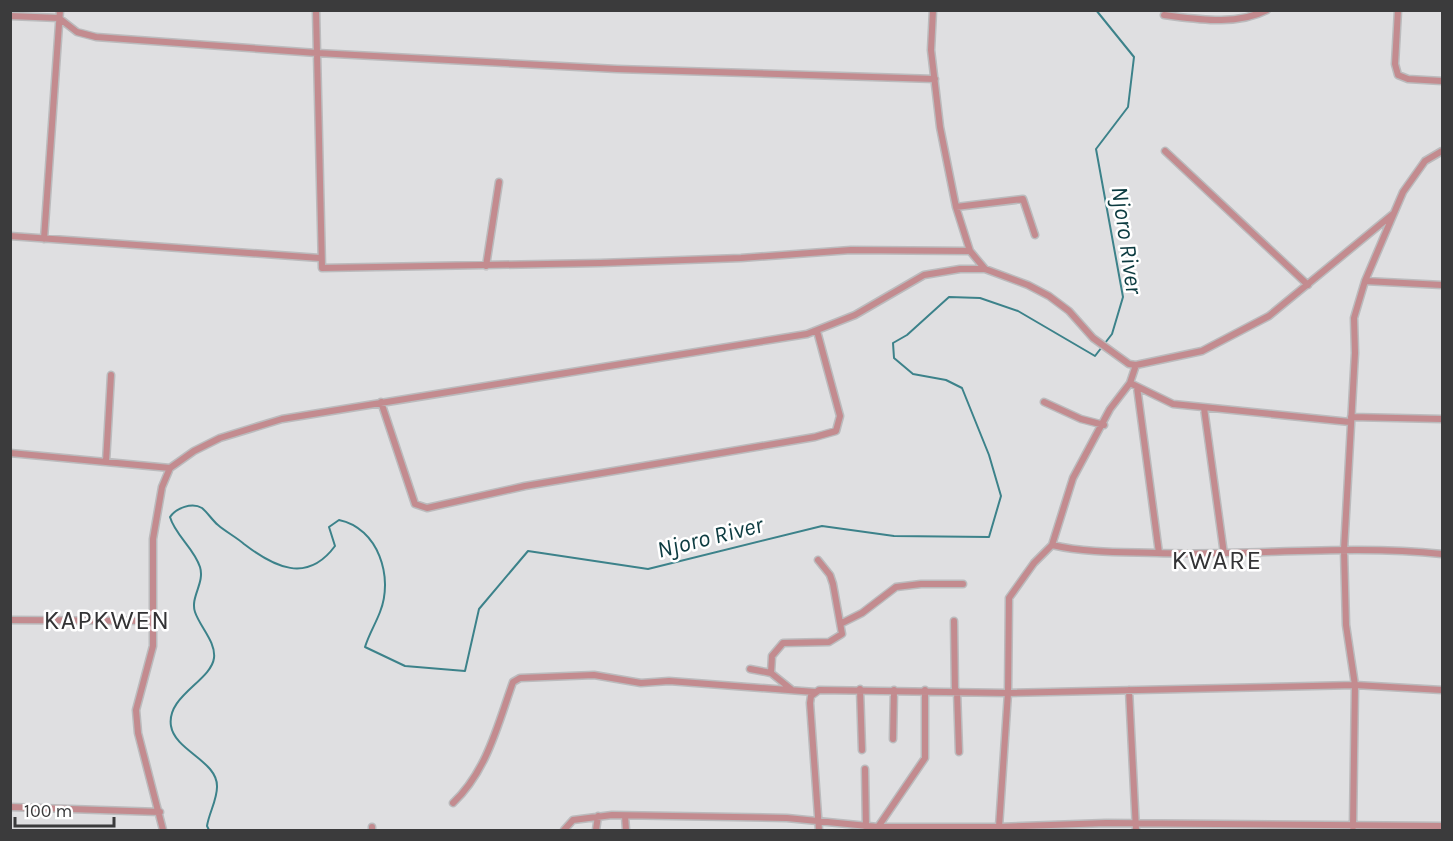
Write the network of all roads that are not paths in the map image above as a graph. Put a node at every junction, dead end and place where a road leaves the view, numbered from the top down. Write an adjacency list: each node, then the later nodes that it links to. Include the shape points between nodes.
1 (60, 10): 9 (street)
2 (316, 10): 10 (street)
3 (933, 10): 11 (street, via 931,50)
4 (1267, 10): 6 (street, via 1252,17)
5 (1398, 10): 12 (street, via 1398,75)
6 (1242, 14): 7 (street, via 1205,20)
7 (1164, 15)
8 (10, 16): 9 (street)
9 (59, 18): 10 (street, via 77,32 96,37); 20 (street)
10 (317, 53): 11 (street, via 618,69); 22 (street)
11 (935, 79): 16 (street)
12 (1443, 81)
13 (1165, 151): 26 (street)
14 (1443, 151): 17 (street, via 1420,167)
15 (499, 182): 23 (street)
16 (956, 207): 18 (street, via 1023,199); 21 (street)
17 (1393, 214): 25 (street); 26 (street)
18 (1035, 235)
19 (10, 236): 20 (street)
20 (44, 239): 22 (street)
21 (970, 251): 23 (street, via 851,249 741,258); 24 (street)
22 (320, 258): 23 (street, via 322,268)
23 (486, 266)
24 (985, 269): 28 (street, via 924,275 855,315); 29 (street, via 1049,296 1093,338)
25 (1365, 281): 27 (street); 37 (street, via 1354,318)
26 (1308, 285): 29 (street, via 1269,316 1202,351)
27 (1443, 285)
28 (817, 331): 33 (street); 33 (street, via 840,416 836,431 525,486 427,508 415,504)
29 (1136, 365): 31 (street)
30 (111, 375): 40 (street)
31 (1130, 382): 32 (street); 38 (street, via 1110,409)
32 (1137, 387): 35 (street, via 1173,404); 44 (street)
33 (381, 402): 41 (street, via 250,427 194,451)
34 (1044, 402): 38 (street)
35 (1204, 408): 37 (street); 45 (street)
36 (1443, 419): 37 (street)
37 (1350, 420): 43 (street)
38 (1104, 425): 42 (street, via 1073,478)
39 (10, 453): 40 (street)
40 (106, 462): 41 (street)
41 (170, 468): 50 (street, via 156,515)
42 (1052, 545): 44 (street, via 1077,551); 64 (street, via 1009,598)
43 (1344, 550): 45 (street); 46 (street); 55 (street, via 1346,625)
44 (1159, 553): 45 (street)
45 (1224, 554)
46 (1443, 554)
47 (818, 560): 52 (street, via 830,575)
48 (963, 584): 52 (street, via 896,587 862,613)
49 (10, 620): 50 (street)
50 (154, 621): 71 (street, via 149,670 135,710)
51 (954, 621): 62 (street)
52 (842, 622): 54 (street, via 843,634 829,642 779,645 772,656)
53 (750, 669): 54 (street)
54 (771, 673): 57 (street)
55 (1354, 685): 60 (street); 61 (street); 79 (street)
56 (860, 689): 58 (street); 63 (street); 66 (street)
57 (792, 690): 63 (street); 69 (street, via 669,681 641,683 594,675 520,678 513,682 500,728 474,779)
58 (894, 690): 59 (street); 65 (street)
59 (925, 690): 62 (street); 77 (street, via 925,758)
60 (1130, 690): 64 (street); 78 (street)
61 (1443, 690)
62 (956, 691): 64 (street); 67 (street)
63 (815, 692): 74 (street, via 810,703)
64 (1008, 693): 80 (street)
65 (893, 740)
66 (862, 750)
67 (959, 752)
68 (865, 769): 76 (street)
69 (453, 803)
70 (10, 807): 71 (street)
71 (160, 813): 82 (street)
72 (598, 816): 73 (street); 83 (street, via 573,820); 84 (street)
73 (625, 816): 74 (street, via 787,818); 85 (street)
74 (819, 822): 76 (street); 86 (street)
75 (1443, 825): 79 (street)
76 (866, 826): 77 (street)
77 (878, 827): 80 (street)
78 (1136, 827): 80 (street, via 1078,823); 81 (street)
79 (1353, 827): 81 (street)
80 (999, 828)
81 (1223, 828)
82 (163, 831)
83 (564, 831)
84 (596, 831)
85 (626, 831)
86 (819, 831)

